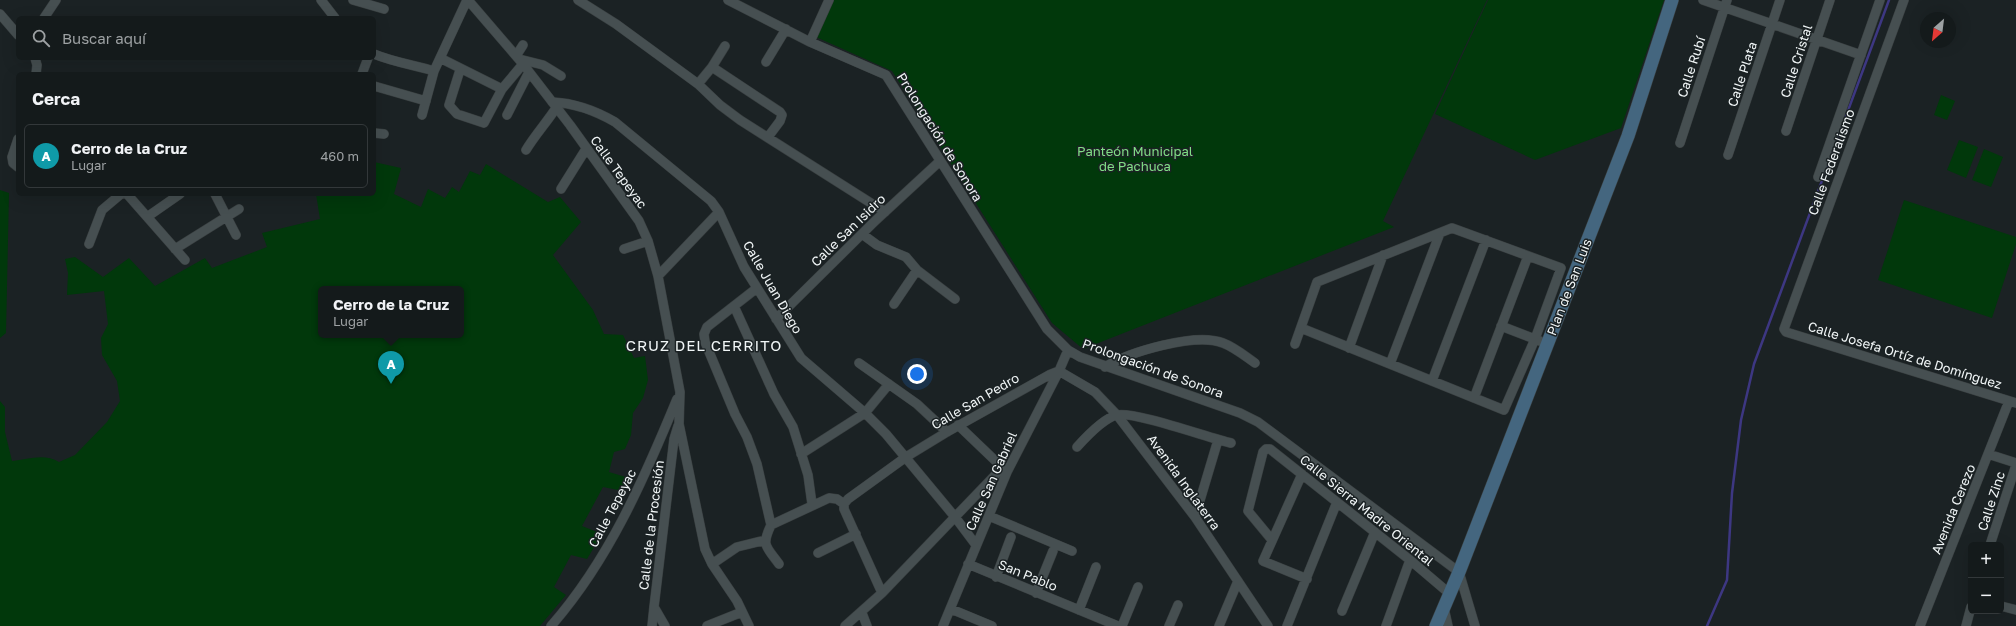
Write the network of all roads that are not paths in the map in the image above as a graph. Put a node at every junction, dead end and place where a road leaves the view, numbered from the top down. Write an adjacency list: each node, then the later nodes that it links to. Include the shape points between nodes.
1 (56, 0): 17 (street)
2 (321, 0): 18 (street)
3 (353, 0): 15 (street)
4 (467, 0): 28 (street); 31 (street, Calle Tepeyac)
5 (578, 0): 40 (street, via 616,24)
6 (728, 0): 20 (street, Prolongación de Sonora)
7 (829, 0): 23 (street)
8 (1672, 0): 91 (street, Plan de San Luis, via 1628,136)
9 (1703, 0): 14 (street)
10 (1780, 0): 19 (street, Calle Plata)
11 (1830, 0): 22 (street, Calle Cristal)
12 (1880, 0): 27 (street, Calle Federalismo)
13 (1904, 0): 89 (street, Calle Federalismo, via 1784,329)
14 (1726, 4): 19 (street); 51 (street, Calle Rubí)
15 (384, 9)
16 (0, 14): 21 (street)
17 (45, 16)
18 (333, 16)
19 (1772, 24): 22 (street); 55 (street, Calle Plata)
20 (786, 29): 23 (street, Prolongación de Sonora); 32 (street)
21 (16, 33)
22 (1817, 39): 27 (street); 47 (street, Calle Cristal)
23 (810, 42): 56 (street, Prolongación de Sonora, via 886,75)
24 (523, 46): 31 (street)
25 (725, 46): 33 (street)
26 (376, 55): 35 (street, via 393,62 403,62)
27 (1861, 55): 58 (street, Calle Federalismo)
28 (440, 58): 34 (street); 35 (street)
29 (36, 60): 36 (street)
30 (367, 60): 37 (street)
31 (520, 60): 38 (street, Calle Tepeyac); 39 (street, via 543,65); 42 (street)
32 (766, 62)
33 (712, 67): 40 (street); 50 (street, via 782,115)
34 (460, 70): 42 (street); 42 (street, via 449,105 457,114 484,122)
35 (434, 71): 43 (street)
36 (36, 72)
37 (363, 72)
38 (529, 72): 44 (street, Calle Tepeyac); 46 (street)
39 (561, 76)
40 (698, 84): 50 (street, via 720,105)
41 (376, 87): 43 (street)
42 (502, 89)
43 (426, 101): 45 (street)
44 (554, 105): 53 (street, Calle Tepeyac); 54 (street); 65 (street, Calle Juan Diego, via 565,103 595,112 615,122 711,201)
45 (422, 115)
46 (507, 115)
47 (1786, 131)
48 (376, 133): 49 (street)
49 (384, 134)
50 (768, 137): 67 (street)
51 (1680, 143)
52 (16, 144): 57 (street, via 12,157)
53 (586, 149): 59 (street); 73 (street, Calle Tepeyac, via 638,221)
54 (526, 150)
55 (1728, 155)
56 (940, 161): 67 (street, Calle San Isidro); 94 (street, Prolongación de Sonora, via 1047,329)
57 (16, 165)
58 (1818, 178)
59 (561, 189)
60 (119, 196): 74 (street, via 102,210)
61 (129, 196): 68 (street)
62 (177, 196): 68 (street)
63 (216, 196): 66 (street)
64 (239, 209): 66 (street)
65 (719, 212): 81 (street); 82 (street, Calle Juan Diego, via 744,267)
66 (226, 215): 71 (street); 75 (street)
67 (880, 216): 70 (street, Calle San Isidro)
68 (147, 217): 75 (street)
69 (1440, 233): 72 (street, via 1452,228); 77 (street); 97 (street)
70 (862, 234): 80 (street, via 877,245 906,257); 86 (street, Calle San Isidro)
71 (236, 235)
72 (1486, 240): 78 (street); 100 (street)
73 (648, 241): 76 (street); 81 (street, Calle Tepeyac)
74 (89, 244)
75 (175, 249): 79 (street)
76 (624, 249)
77 (1383, 256): 88 (street, via 1318,282); 93 (street)
78 (1528, 256): 87 (street); 90 (street, via 1561,268)
79 (185, 260)
80 (917, 270): 83 (street); 84 (street)
81 (658, 276): 102 (street, Calle Tepeyac)
82 (758, 288): 85 (street); 86 (street, Calle Juan Diego)
83 (955, 299)
84 (894, 304)
85 (734, 306): 113 (street, via 774,394 793,427); 125 (street, via 707,327 704,338 757,464)
86 (776, 319): 105 (street, Calle Juan Diego, via 800,358)
87 (1501, 326): 90 (street); 103 (street)
88 (1301, 328): 92 (street); 93 (street)
89 (1786, 332): 104 (street, Calle Josefa Ortíz de Domínguez)
90 (1535, 339): 91 (street); 103 (street, via 1504,410)
91 (1547, 343): 141 (street, Plan de San Luis)
92 (1295, 344)
93 (1349, 348): 97 (street)
94 (1068, 350): 98 (street, Prolongación de Sonora); 99 (street, Calle San Gabriel)
95 (1255, 362): 98 (street, via 1223,342 1204,339 1166,344 1115,361)
96 (859, 363): 101 (street)
97 (1390, 364): 100 (street)
98 (1105, 367): 141 (street, Prolongación de Sonora, via 1240,413 1258,422)
99 (1059, 371): 106 (street, Avenida Inglaterra, via 1095,392); 108 (street, Calle San Pedro); 117 (street, Calle San Gabriel)
100 (1432, 381): 103 (street)
101 (889, 384): 105 (street); 109 (street, via 917,404)
102 (680, 392): 107 (street, Calle Tepeyac); 162 (street, Calle Tepeyac, via 639,488 610,543)
103 (1474, 398)
104 (2013, 402): 114 (street, Avenida Cerezo)
105 (865, 413): 113 (street); 115 (street, Calle Juan Diego)
106 (1117, 415): 110 (street, via 1134,416); 112 (street, via 1090,433); 124 (street, Avenida Inglaterra)
107 (678, 424): 137 (street, Calle Tepeyac, via 704,549); 150 (street, Calle de la Procesión)
108 (958, 425): 109 (street, Calle San Pedro); 117 (street)
109 (947, 432): 115 (street, Calle San Pedro)
110 (1218, 440): 111 (street); 124 (street)
111 (1231, 443)
112 (1077, 447)
113 (801, 454): 120 (street, via 808,475)
114 (1988, 454): 116 (street); 181 (street, Avenida Cerezo)
115 (906, 457): 121 (street, Calle San Pedro); 122 (street, Calle Juan Diego)
116 (2016, 464): 131 (street, Calle Zinc)
117 (1005, 470): 122 (street); 123 (street, Calle San Gabriel)
118 (1302, 474): 119 (street, Calle Sierra Madre Oriental); 130 (street); 130 (street, Calle Sierra Madre Oriental, via 1270,449 1263,452 1248,511)
119 (1337, 502): 126 (street, Calle Sierra Madre Oriental); 143 (street)
120 (812, 504): 121 (street, via 829,498 837,499); 125 (street)
121 (844, 504): 127 (street)
122 (955, 516): 132 (street, Calle Juan Diego); 147 (street)
123 (988, 516): 132 (street, Calle San Gabriel); 134 (street)
124 (1195, 517): 144 (street, Avenida Inglaterra)
125 (771, 525): 129 (street)
126 (1375, 532): 136 (street, Calle Sierra Madre Oriental); 156 (street)
127 (856, 534): 135 (street); 147 (street)
128 (1011, 537): 142 (street)
129 (765, 540): 137 (street, via 737,547); 138 (street, via 766,547)
130 (1272, 540): 143 (street, via 1263,561)
131 (1991, 542)
132 (976, 545): 139 (street, Calle San Gabriel)
133 (1053, 551): 146 (street)
134 (1072, 551)
135 (818, 553)
136 (1410, 560): 148 (street, Calle Sierra Madre Oriental); 177 (street)
137 (712, 564): 157 (street, Calle Tepeyac)
138 (779, 564)
139 (968, 564): 142 (street, San Pablo); 153 (street, Calle San Gabriel)
140 (1096, 567): 154 (street)
141 (1459, 572): 148 (street, Plan de San Luis); 180 (street)
142 (996, 577): 146 (street, San Pablo)
143 (1307, 579): 176 (street)
144 (1238, 581): 174 (street); 175 (street, Avenida Inglaterra)
145 (1138, 587): 172 (street)
146 (1036, 592): 154 (street, San Pablo)
147 (882, 593): 158 (street)
148 (1450, 594): 152 (street, Plan de San Luis)
149 (1178, 605): 173 (street)
150 (654, 607): 163 (street); 164 (street, Calle de la Procesión)
151 (2004, 607): 155 (street)
152 (1444, 608): 178 (street, Plan de San Luis); 179 (street)
153 (951, 609): 170 (street, Calle San Gabriel); 171 (street)
154 (1078, 610): 161 (street, San Pablo)
155 (2016, 610)
156 (1342, 611)
157 (742, 612): 160 (street); 167 (street, Calle Tepeyac)
158 (862, 613): 168 (street); 169 (street)
159 (1969, 614): 182 (street)
160 (730, 617): 165 (street); 166 (street)
161 (1097, 622): 172 (street, San Pablo)
162 (551, 626)
163 (652, 626)
164 (665, 626)
165 (707, 626)
166 (727, 626)
167 (749, 626)
168 (845, 626)
169 (867, 626)
170 (943, 626)
171 (992, 626)
172 (1120, 626)
173 (1169, 626)
174 (1219, 626)
175 (1268, 626)
176 (1287, 626)
177 (1386, 626)
178 (1436, 626)
179 (1448, 626)
180 (1475, 626)
181 (1920, 626)
182 (1966, 626)

